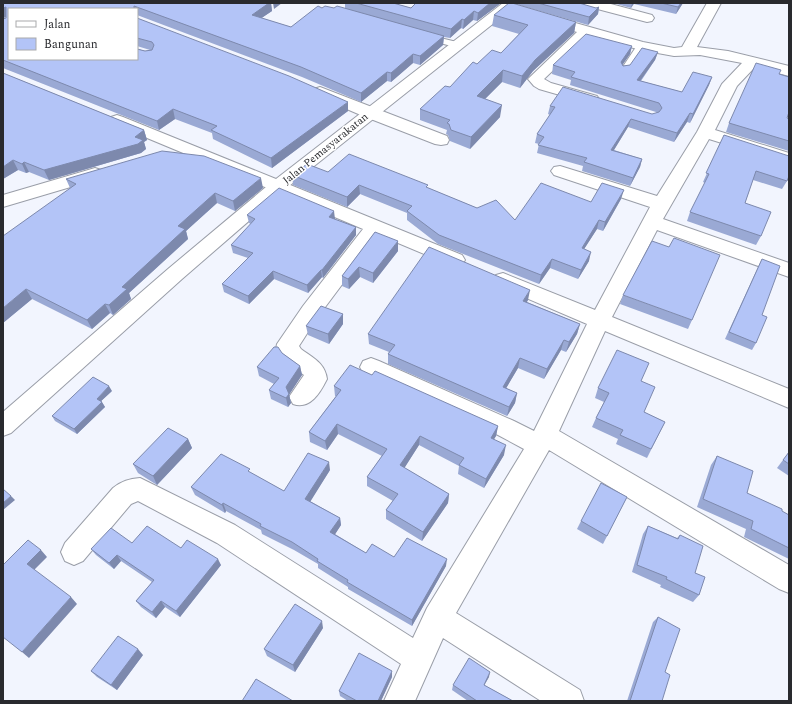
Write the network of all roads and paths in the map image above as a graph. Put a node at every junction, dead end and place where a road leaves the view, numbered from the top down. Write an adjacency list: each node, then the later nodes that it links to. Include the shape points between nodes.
1 (714, 3): 9 (street)
2 (592, 8): 4 (street)
3 (519, 9): 5 (street); 7 (street, Jalan Pemasyarakatan)
4 (647, 18)
5 (586, 31): 8 (street); 14 (street, via 536,79 545,86)
6 (417, 34): 7 (lane)
7 (458, 45): 15 (street, Jalan Pemasyarakatan)
8 (641, 46): 9 (street); 11 (lane)
9 (687, 52): 10 (street, via 728,55)
10 (751, 62): 12 (street); 17 (street, via 730,84)
11 (624, 71)
12 (789, 71)
13 (309, 87): 15 (street)
14 (605, 103)
15 (369, 114): 18 (street); 24 (street, Jalan Pemasyarakatan)
16 (104, 115): 19 (street, Jalan Pemasyarakatan)
17 (705, 132): 21 (street); 26 (street)
18 (441, 140)
19 (184, 148): 20 (street); 24 (street, Jalan Pemasyarakatan)
20 (161, 154)
21 (789, 158)
22 (109, 170): 25 (street)
23 (560, 171): 26 (street)
24 (278, 186): 27 (street); 33 (street)
25 (3, 201)
26 (656, 213): 28 (street); 29 (street)
27 (375, 227): 29 (street); 31 (street, via 288,344 287,349 292,355 315,371 316,379)
28 (789, 270)
29 (600, 320): 32 (street); 34 (street)
30 (371, 367): 34 (street, via 500,425)
31 (301, 397)
32 (789, 399)
33 (3, 426)
34 (542, 440): 36 (street); 37 (street)
35 (74, 552): 38 (street, via 122,496 130,490 140,489 226,534)
36 (789, 580)
37 (437, 618): 38 (street); 40 (street)
38 (418, 658): 39 (street)
39 (398, 701)
40 (569, 701)

